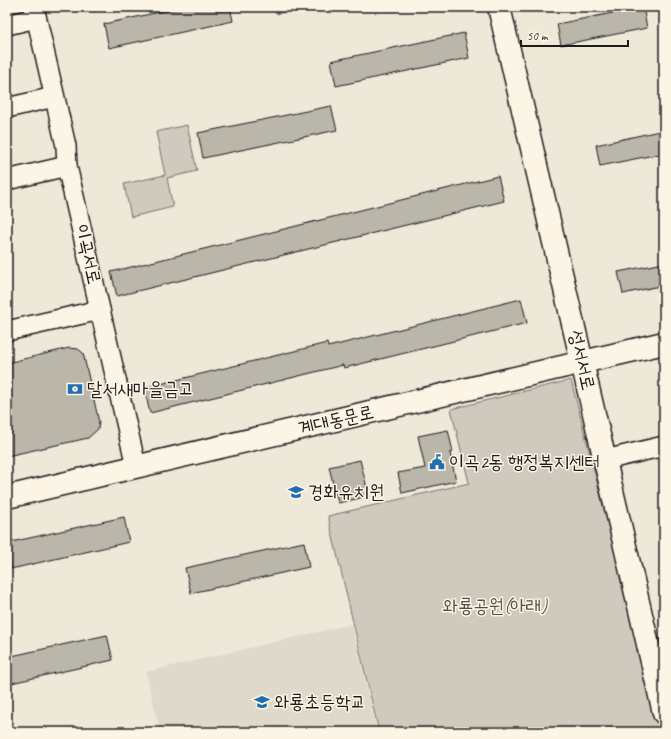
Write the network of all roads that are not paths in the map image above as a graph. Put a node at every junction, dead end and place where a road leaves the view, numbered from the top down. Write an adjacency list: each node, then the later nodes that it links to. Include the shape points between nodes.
1 (499, 7): 11 (main road, 성서서로)
2 (35, 12): 3 (street); 4 (street, 이곡서로)
3 (7, 25)
4 (54, 97): 5 (street); 6 (street, 이곡서로, via 66,146)
5 (7, 108)
6 (67, 166): 7 (street); 8 (street, 이곡서로)
7 (7, 180)
8 (100, 310): 9 (street, 이곡서로); 14 (street)
9 (7, 331)
10 (664, 343): 11 (main road, 계대동문로)
11 (582, 363): 13 (main road, 성서서로); 14 (main road, 계대동문로)
12 (664, 446): 13 (street)
13 (605, 460): 16 (main road, 성서서로)
14 (136, 466): 15 (main road, 계대동문로)
15 (7, 497)
16 (664, 713)

